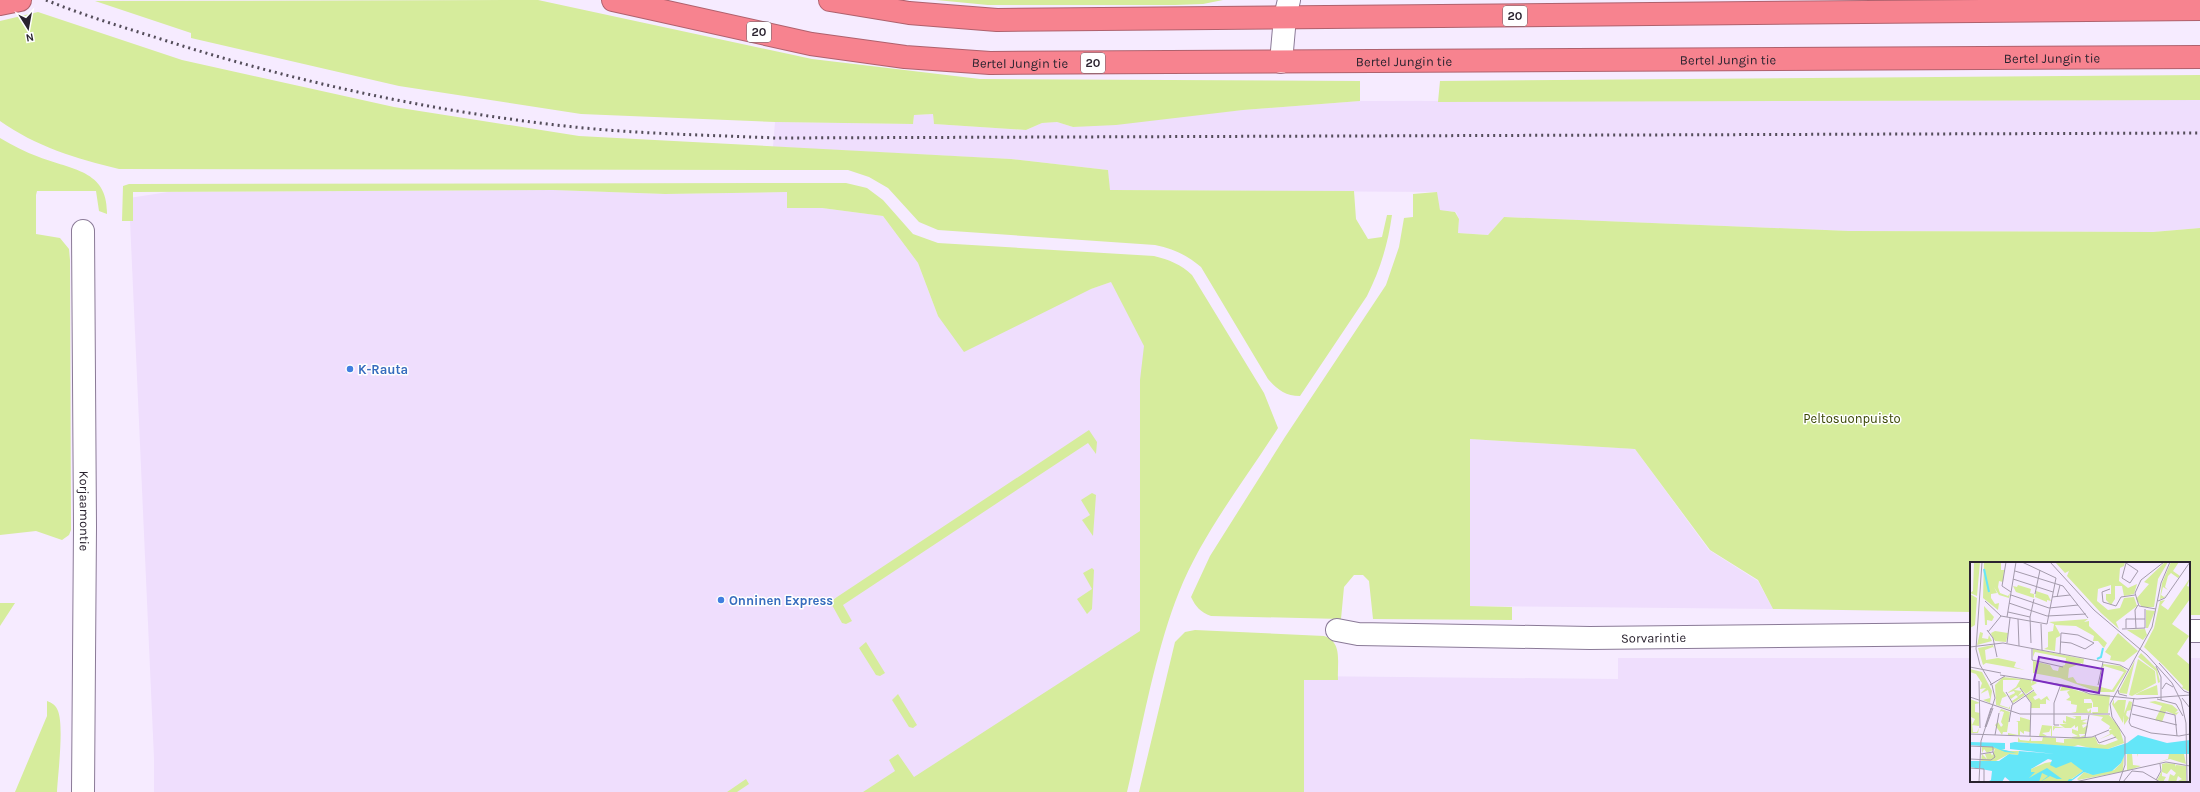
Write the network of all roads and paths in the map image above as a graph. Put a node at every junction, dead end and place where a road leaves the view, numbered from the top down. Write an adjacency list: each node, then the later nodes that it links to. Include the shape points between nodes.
1 (20, 0): 4 (highway)
2 (613, 0): 8 (highway, Bertel Jungin tie / 20, via 811,44 905,58 990,63)
3 (830, 0): 5 (highway, 20, via 909,13 997,20)
4 (0, 4)
5 (1287, 9): 6 (highway, 20); 8 (street)
6 (2200, 9)
7 (2200, 57): 8 (highway, Bertel Jungin tie / 20)
8 (1282, 62)
9 (83, 231): 12 (street, Korjaamontie)
10 (1337, 630): 11 (street, Sorvarintie, via 1358,634 1590,638)
11 (1970, 634)
12 (83, 792)

